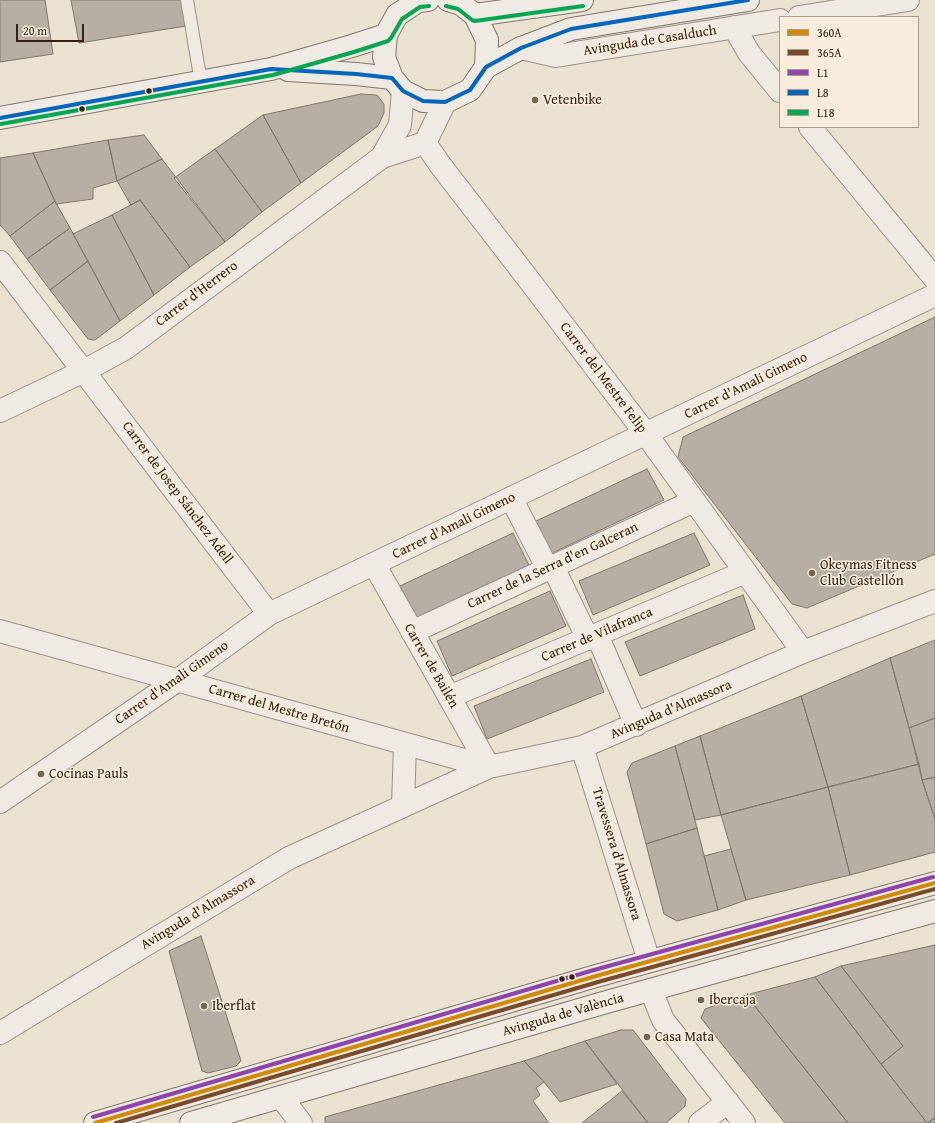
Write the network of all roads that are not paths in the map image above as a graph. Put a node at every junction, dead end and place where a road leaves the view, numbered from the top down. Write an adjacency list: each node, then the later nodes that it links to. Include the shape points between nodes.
1 (187, 0): 16 (lane)
2 (428, 0): 7 (street)
3 (448, 0): 8 (street, via 461,4)
4 (582, 0): 8 (street)
5 (748, 0): 13 (street, Avinguda de Casalduch, via 571,30)
6 (908, 0): 9 (street)
7 (396, 8): 12 (street)
8 (475, 15): 14 (street, via 487,40)
9 (805, 16)
10 (779, 20): 11 (street, Avinguda de Casalduch)
11 (734, 27): 13 (street, Avinguda de Casalduch, via 556,56); 18 (street, via 749,53)
12 (386, 35): 15 (street); 17 (street, via 384,57)
13 (521, 48): 14 (street, Avinguda de Casalduch)
14 (486, 67): 19 (street, via 470,90)
15 (271, 69): 16 (street); 17 (street, via 356,74)
16 (201, 82): 20 (street)
17 (398, 84): 19 (street, via 423,101); 23 (street, Carrer d'Herrero, via 400,124)
18 (779, 90)
19 (445, 102): 22 (street)
20 (0, 118)
21 (811, 128): 25 (street)
22 (426, 143): 23 (street, Carrer d'Herrero); 29 (street, Carrer del Mestre Felip)
23 (382, 157): 27 (street, Carrer d'Herrero, via 126,348)
24 (0, 262): 27 (street, Carrer de Josep Sánchez Adell)
25 (935, 278)
26 (935, 295): 29 (street, Carrer d'Amali Gimeno)
27 (84, 371): 28 (street, Carrer d'Herrero); 36 (street, Carrer de Josep Sánchez Adell)
28 (0, 411)
29 (646, 434): 30 (street, Carrer d'Amali Gimeno); 31 (street, Carrer del Mestre Felip)
30 (511, 498): 32 (street, Carrer d'Amali Gimeno); 33 (street)
31 (694, 501): 33 (street, Carrer de la Serra d'en Galceran); 34 (street, Carrer del Mestre Felip)
32 (374, 564): 36 (street, Carrer d'Amali Gimeno); 38 (street, Carrer de Bailén)
33 (551, 568): 38 (street, Carrer de la Serra d'en Galceran); 39 (street)
34 (745, 572): 39 (street, Carrer de Vilafranca); 40 (street, Carrer del Mestre Felip)
35 (935, 601): 40 (street, Avinguda d'Almassora)
36 (269, 614): 41 (street, Carrer d'Amali Gimeno)
37 (0, 631): 41 (street, Carrer del Mestre Bretón)
38 (412, 632): 42 (street, Carrer de Bailén)
39 (593, 637): 42 (street, Carrer de Vilafranca); 43 (street)
40 (803, 652): 43 (street, Avinguda d'Almassora)
41 (178, 680): 44 (street, Carrer del Mestre Bretón); 47 (street, Carrer d'Amali Gimeno)
42 (449, 697): 46 (street, Carrer de Bailén)
43 (636, 725): 45 (street, Avinguda d'Almassora)
44 (405, 744): 46 (street, Carrer del Mestre Bretón); 48 (street)
45 (582, 747): 46 (street, Avinguda d'Almassora); 51 (street, Travessera d'Almassora)
46 (489, 767): 48 (street, Avinguda d'Almassora)
47 (0, 802)
48 (403, 806): 53 (street, Avinguda d'Almassora, via 289,858)
49 (935, 883): 51 (street, Avinguda de València)
50 (935, 911): 52 (street, Avinguda de València)
51 (649, 961): 56 (street, Avinguda de València)
52 (651, 990): 54 (street, Avinguda de València); 55 (street, via 663,1020)
53 (0, 1032)
54 (281, 1097): 57 (street, Avinguda de València); 58 (street)
55 (728, 1102): 59 (street); 60 (street)
56 (95, 1123)
57 (191, 1123)
58 (301, 1123)
59 (700, 1123)
60 (744, 1123)

